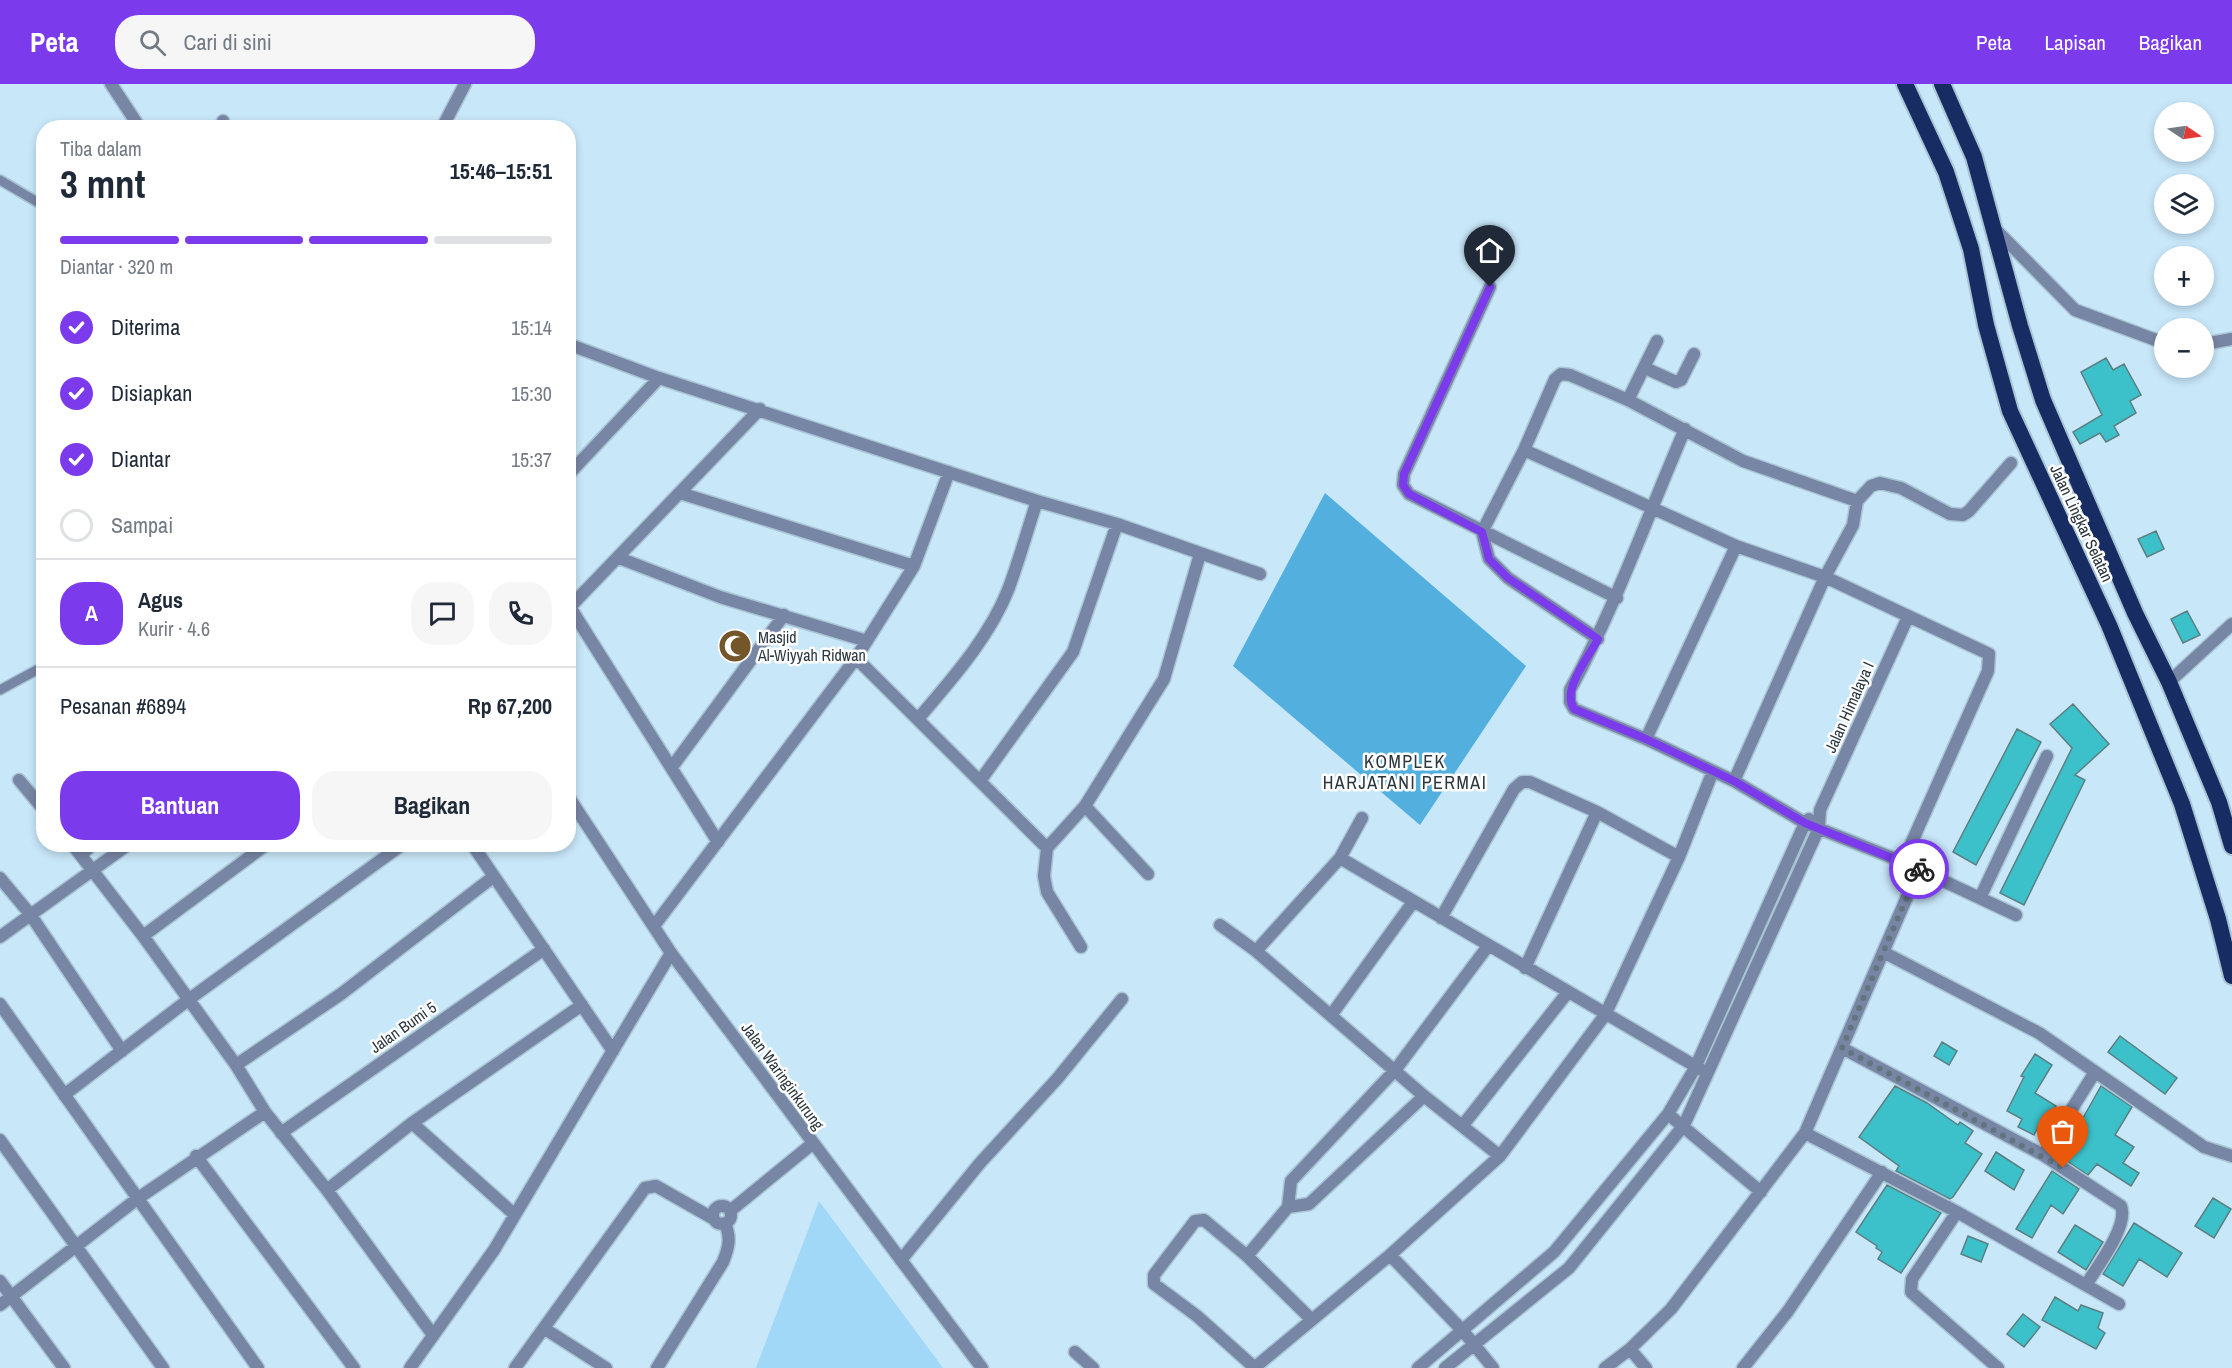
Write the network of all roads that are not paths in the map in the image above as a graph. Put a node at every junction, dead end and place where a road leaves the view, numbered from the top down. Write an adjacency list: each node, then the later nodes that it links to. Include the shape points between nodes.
1 (112, 84): 5 (street)
2 (465, 84): 6 (street)
3 (1905, 84): 45 (highway, Jalan Lingkar Selatan, via 1946,172 1971,249 1986,325 2010,411)
4 (1942, 84): 9 (highway, Jalan Lingkar Selatan, via 1974,157)
5 (135, 120)
6 (446, 120)
7 (0, 180): 8 (lane)
8 (36, 201)
9 (1995, 229): 11 (street, via 2075,310); 40 (highway, Jalan Lingkar Selatan, via 2019,326 2043,400)
10 (1490, 287): 31 (street, via 1404,474 1403,485 1409,494)
11 (2154, 339)
12 (2232, 339): 14 (street)
13 (1657, 341): 17 (street)
14 (2214, 342)
15 (576, 350): 18 (street)
16 (1694, 354): 17 (street, via 1681,380 1676,382)
17 (1645, 368): 19 (street)
18 (659, 378): 20 (street); 24 (street)
19 (1628, 400): 21 (street); 22 (street, via 1562,374 1555,379)
20 (760, 409): 25 (street); 26 (street)
21 (1685, 429): 28 (street, via 1743,461); 29 (street)
22 (1524, 450): 29 (street); 31 (street)
23 (2011, 463): 28 (street, via 1963,515 1950,514 1901,488 1880,483 1871,486)
24 (576, 466)
25 (949, 472): 27 (street); 35 (street)
26 (680, 493): 34 (street); 35 (street)
27 (1037, 501): 30 (street); 52 (street, via 1008,591 991,623)
28 (1857, 501): 37 (street, via 1850,532)
29 (1651, 508): 32 (street); 38 (street)
30 (1117, 524): 33 (street); 58 (street, via 1073,652)
31 (1482, 532): 38 (street); 46 (street, via 1489,559 1508,578)
32 (1736, 546): 37 (street); 53 (street)
33 (1200, 554): 36 (street); 61 (street, via 1164,679)
34 (618, 558): 39 (street); 41 (street, via 720,597)
35 (914, 566): 47 (street)
36 (1260, 574)
37 (1825, 578): 42 (street); 59 (street)
38 (1617, 598): 46 (street)
39 (576, 600)
40 (2135, 613): 45 (highway); 50 (highway, Jalan Lingkar Selatan)
41 (784, 615): 47 (street); 55 (street)
42 (1908, 617): 63 (street, Jalan Himalaya I); 80 (street, via 1985,650 1991,658)
43 (576, 618): 55 (street)
44 (2232, 624): 50 (street)
45 (2109, 625): 102 (highway, Jalan Lingkar Selatan, via 2182,804)
46 (1598, 639): 53 (street, via 1570,690 1570,702 1574,709)
47 (867, 641): 48 (street)
48 (856, 658): 52 (street); 68 (street)
49 (36, 670): 51 (lane)
50 (2169, 682): 69 (highway, Jalan Lingkar Selatan, via 2219,802)
51 (0, 690)
52 (918, 719): 58 (street)
53 (1646, 739): 56 (street)
54 (2047, 756): 86 (street)
55 (672, 767): 68 (street)
56 (1713, 771): 59 (street); 78 (street)
57 (19, 780): 60 (street)
58 (980, 781): 70 (street)
59 (1734, 781): 66 (street)
60 (36, 800)
61 (1085, 806): 70 (street); 83 (street)
62 (576, 808): 92 (street, Jalan Waringinkurung)
63 (1820, 810): 66 (street); 67 (street)
64 (1597, 812): 78 (street); 90 (street, via 1522,782 1514,789); 101 (street)
65 (1362, 818): 79 (street)
66 (1805, 823): 67 (street); 114 (street)
67 (1819, 828): 80 (street); 117 (street)
68 (718, 842): 92 (street)
69 (2232, 846)
70 (1047, 848): 96 (street, via 1047,892)
71 (79, 852): 77 (street)
72 (84, 852): 77 (street)
73 (118, 852): 82 (street)
74 (256, 852): 93 (street)
75 (392, 852): 105 (street)
76 (477, 852): 84 (street)
77 (81, 855): 82 (street)
78 (1679, 857): 109 (street)
79 (1340, 858): 87 (street); 98 (street)
80 (1903, 862): 81 (street)
81 (1919, 869): 86 (street); 100 (street)
82 (93, 871): 88 (street); 93 (street)
83 (1148, 874)
84 (493, 877): 97 (street); 113 (street, via 341,994)
85 (0, 878): 88 (street)
86 (1980, 898): 89 (street)
87 (1413, 902): 90 (street); 108 (street)
88 (31, 915): 94 (street); 111 (street)
89 (2016, 915)
90 (1441, 918): 95 (street)
91 (1220, 925): 98 (street)
92 (654, 926): 99 (street, Jalan Waringinkurung)
93 (142, 936): 105 (street)
94 (0, 937)
95 (1488, 946): 101 (street); 115 (street)
96 (1081, 947)
97 (544, 949): 107 (street); 125 (street, Jalan Bumi 5)
98 (1256, 951): 108 (street)
99 (671, 952): 112 (street); 128 (street, Jalan Waringinkurung)
100 (1884, 952): 110 (street); 116 (street, via 2040,1034)
101 (1525, 968): 103 (street)
102 (2232, 976)
103 (1568, 992): 109 (street); 123 (street)
104 (1122, 999): 144 (street)
105 (188, 1000): 111 (street); 113 (street)
106 (0, 1004): 118 (street)
107 (582, 1005): 112 (street); 122 (street)
108 (1332, 1014): 115 (street)
109 (1605, 1016): 114 (street); 131 (street)
110 (1842, 1048): 126 (street); 129 (street)
111 (122, 1051): 118 (street)
112 (613, 1051): 139 (street)
113 (236, 1065): 120 (street)
114 (1695, 1068): 117 (street); 121 (street)
115 (1396, 1069): 119 (street); 137 (street, via 1291,1181)
116 (2095, 1072): 129 (street); 132 (street, via 2204,1147)
117 (1708, 1073): 124 (street)
118 (64, 1095): 136 (street)
119 (1424, 1096): 123 (street); 137 (street, via 1309,1204)
120 (265, 1112): 125 (street); 130 (street)
121 (1668, 1114): 124 (street); 152 (street, via 1554,1252)
122 (412, 1122): 134 (street); 139 (street)
123 (1462, 1125): 131 (street)
124 (1684, 1125): 135 (street); 154 (street, via 1569,1268)
125 (281, 1133): 134 (street)
126 (1805, 1133): 133 (street); 135 (street)
127 (0, 1140): 141 (street)
128 (812, 1144): 140 (street, via 730,1211 719,1206 714,1211); 144 (street, Jalan Waringinkurung)
129 (2043, 1155): 146 (street, via 2123,1211 2120,1227)
130 (196, 1156): 136 (street); 160 (street)
131 (1500, 1156): 142 (street)
132 (2232, 1156)
133 (1882, 1173): 138 (street); 173 (street, via 1788,1311)
134 (327, 1190): 153 (street)
135 (1761, 1192): 155 (street, via 1671,1309)
136 (137, 1199): 141 (street); 159 (street)
137 (1288, 1207): 143 (street)
138 (1957, 1212): 146 (street); 174 (street, via 1912,1279 1911,1292)
139 (515, 1215): 153 (street)
140 (719, 1221): 151 (street, via 656,1186 645,1188); 164 (street, via 729,1234 723,1262)
141 (75, 1245): 147 (street); 158 (street)
142 (1390, 1255): 150 (street); 152 (street)
143 (1247, 1256): 150 (street); 167 (street, via 1200,1219 1153,1280)
144 (901, 1260): 165 (street, Jalan Waringinkurung)
145 (0, 1281): 147 (street)
146 (2086, 1285): 148 (street)
147 (11, 1297): 149 (street); 157 (street)
148 (2119, 1304)
149 (0, 1305)
150 (1312, 1320): 167 (street)
151 (545, 1329): 162 (street); 163 (street)
152 (1463, 1331): 154 (street); 168 (street)
153 (433, 1335): 161 (street)
154 (1474, 1344): 169 (street); 170 (street)
155 (1630, 1349): 171 (street); 172 (street)
156 (1075, 1352): 166 (street)
157 (64, 1368)
158 (163, 1368)
159 (258, 1368)
160 (354, 1368)
161 (410, 1368)
162 (515, 1368)
163 (606, 1368)
164 (657, 1368)
165 (982, 1368)
166 (1093, 1368)
167 (1254, 1368)
168 (1418, 1368)
169 (1445, 1368)
170 (1493, 1368)
171 (1605, 1368)
172 (1646, 1368)
173 (1743, 1368)
174 (1998, 1368)

